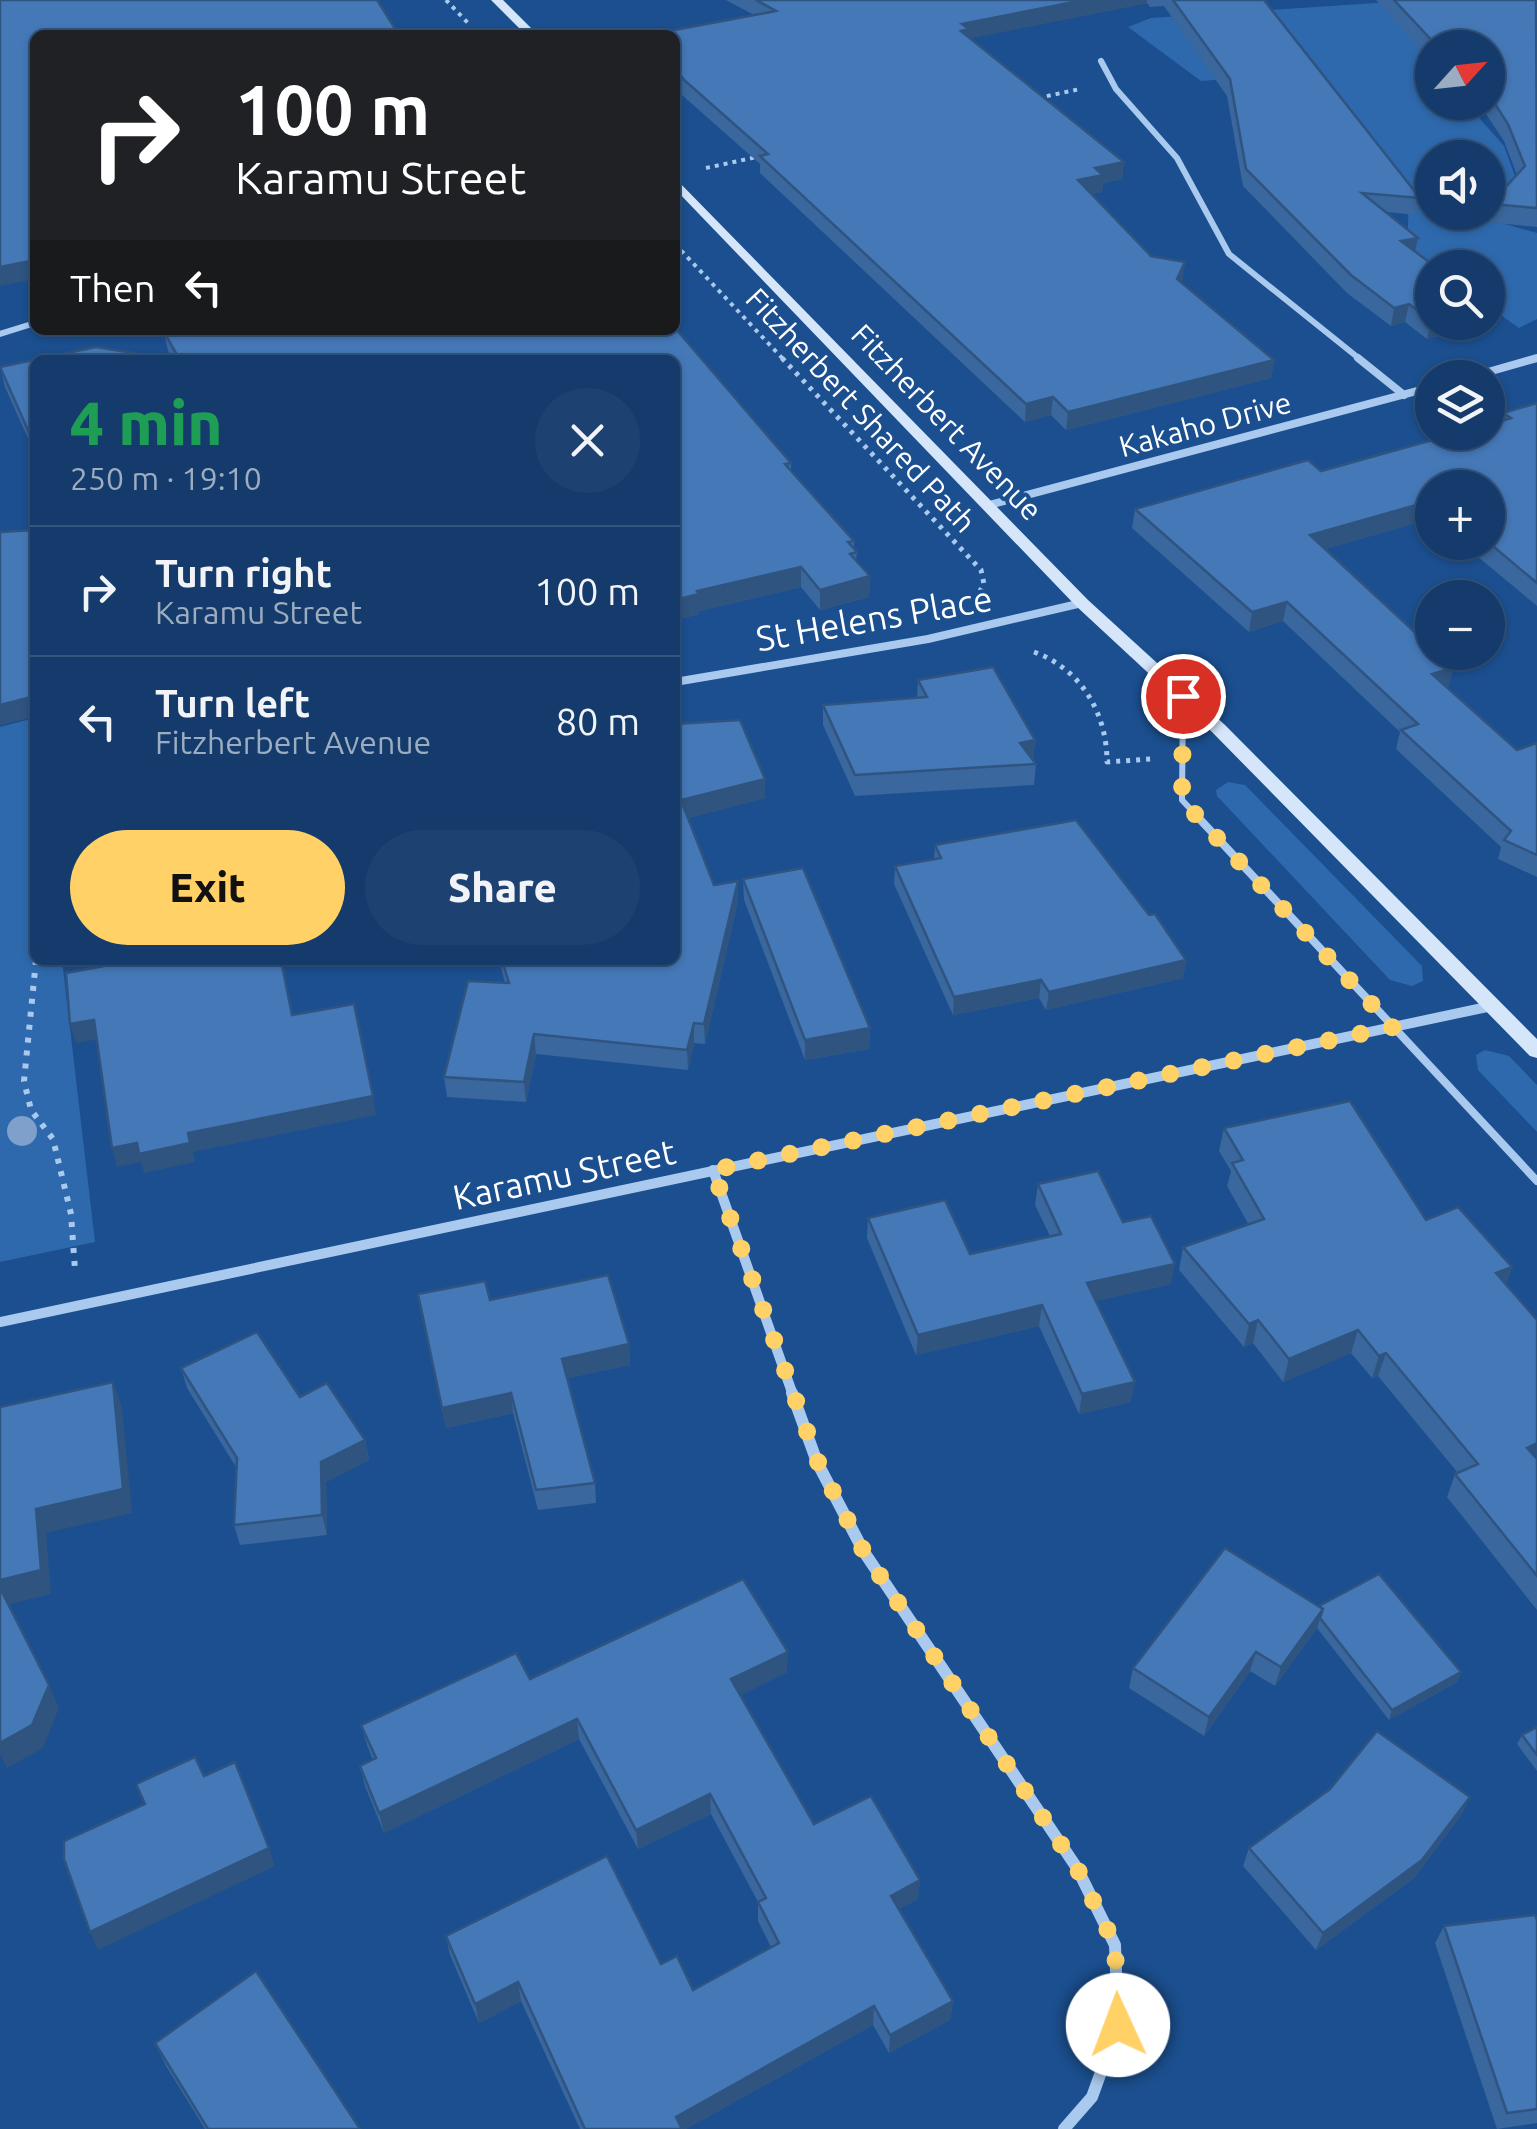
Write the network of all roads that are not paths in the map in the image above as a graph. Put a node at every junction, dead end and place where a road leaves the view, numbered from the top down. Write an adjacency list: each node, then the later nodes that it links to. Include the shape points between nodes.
1 (497, 0): 2 (street)
2 (527, 30)
3 (1102, 61): 10 (street, via 1109,83 1179,161 1228,254)
4 (680, 187): 11 (street, Fitzherbert Avenue)
5 (30, 325): 6 (street)
6 (0, 334)
7 (1537, 358): 8 (street)
8 (1505, 367)
9 (1415, 392): 10 (street, Kakaho Drive)
10 (1404, 395): 11 (street, Kakaho Drive)
11 (989, 505): 12 (street, Fitzherbert Avenue)
12 (1082, 602): 13 (street, St Helens Place, via 960,633); 14 (street, Fitzherbert Avenue)
13 (680, 681)
14 (1183, 696): 15 (street, Fitzherbert Avenue); 16 (lane, via 1182,800)
15 (1492, 1006): 16 (street, Karamu Street); 17 (street, Fitzherbert Avenue)
16 (1393, 1027): 18 (street, Karamu Street); 19 (lane)
17 (1537, 1050)
18 (713, 1170): 20 (street, Karamu Street); 21 (street, via 825,1477 864,1552 1077,1868 1115,1945 1118,2025 1092,2097)
19 (1537, 1181)
20 (0, 1322)
21 (1064, 2129)

